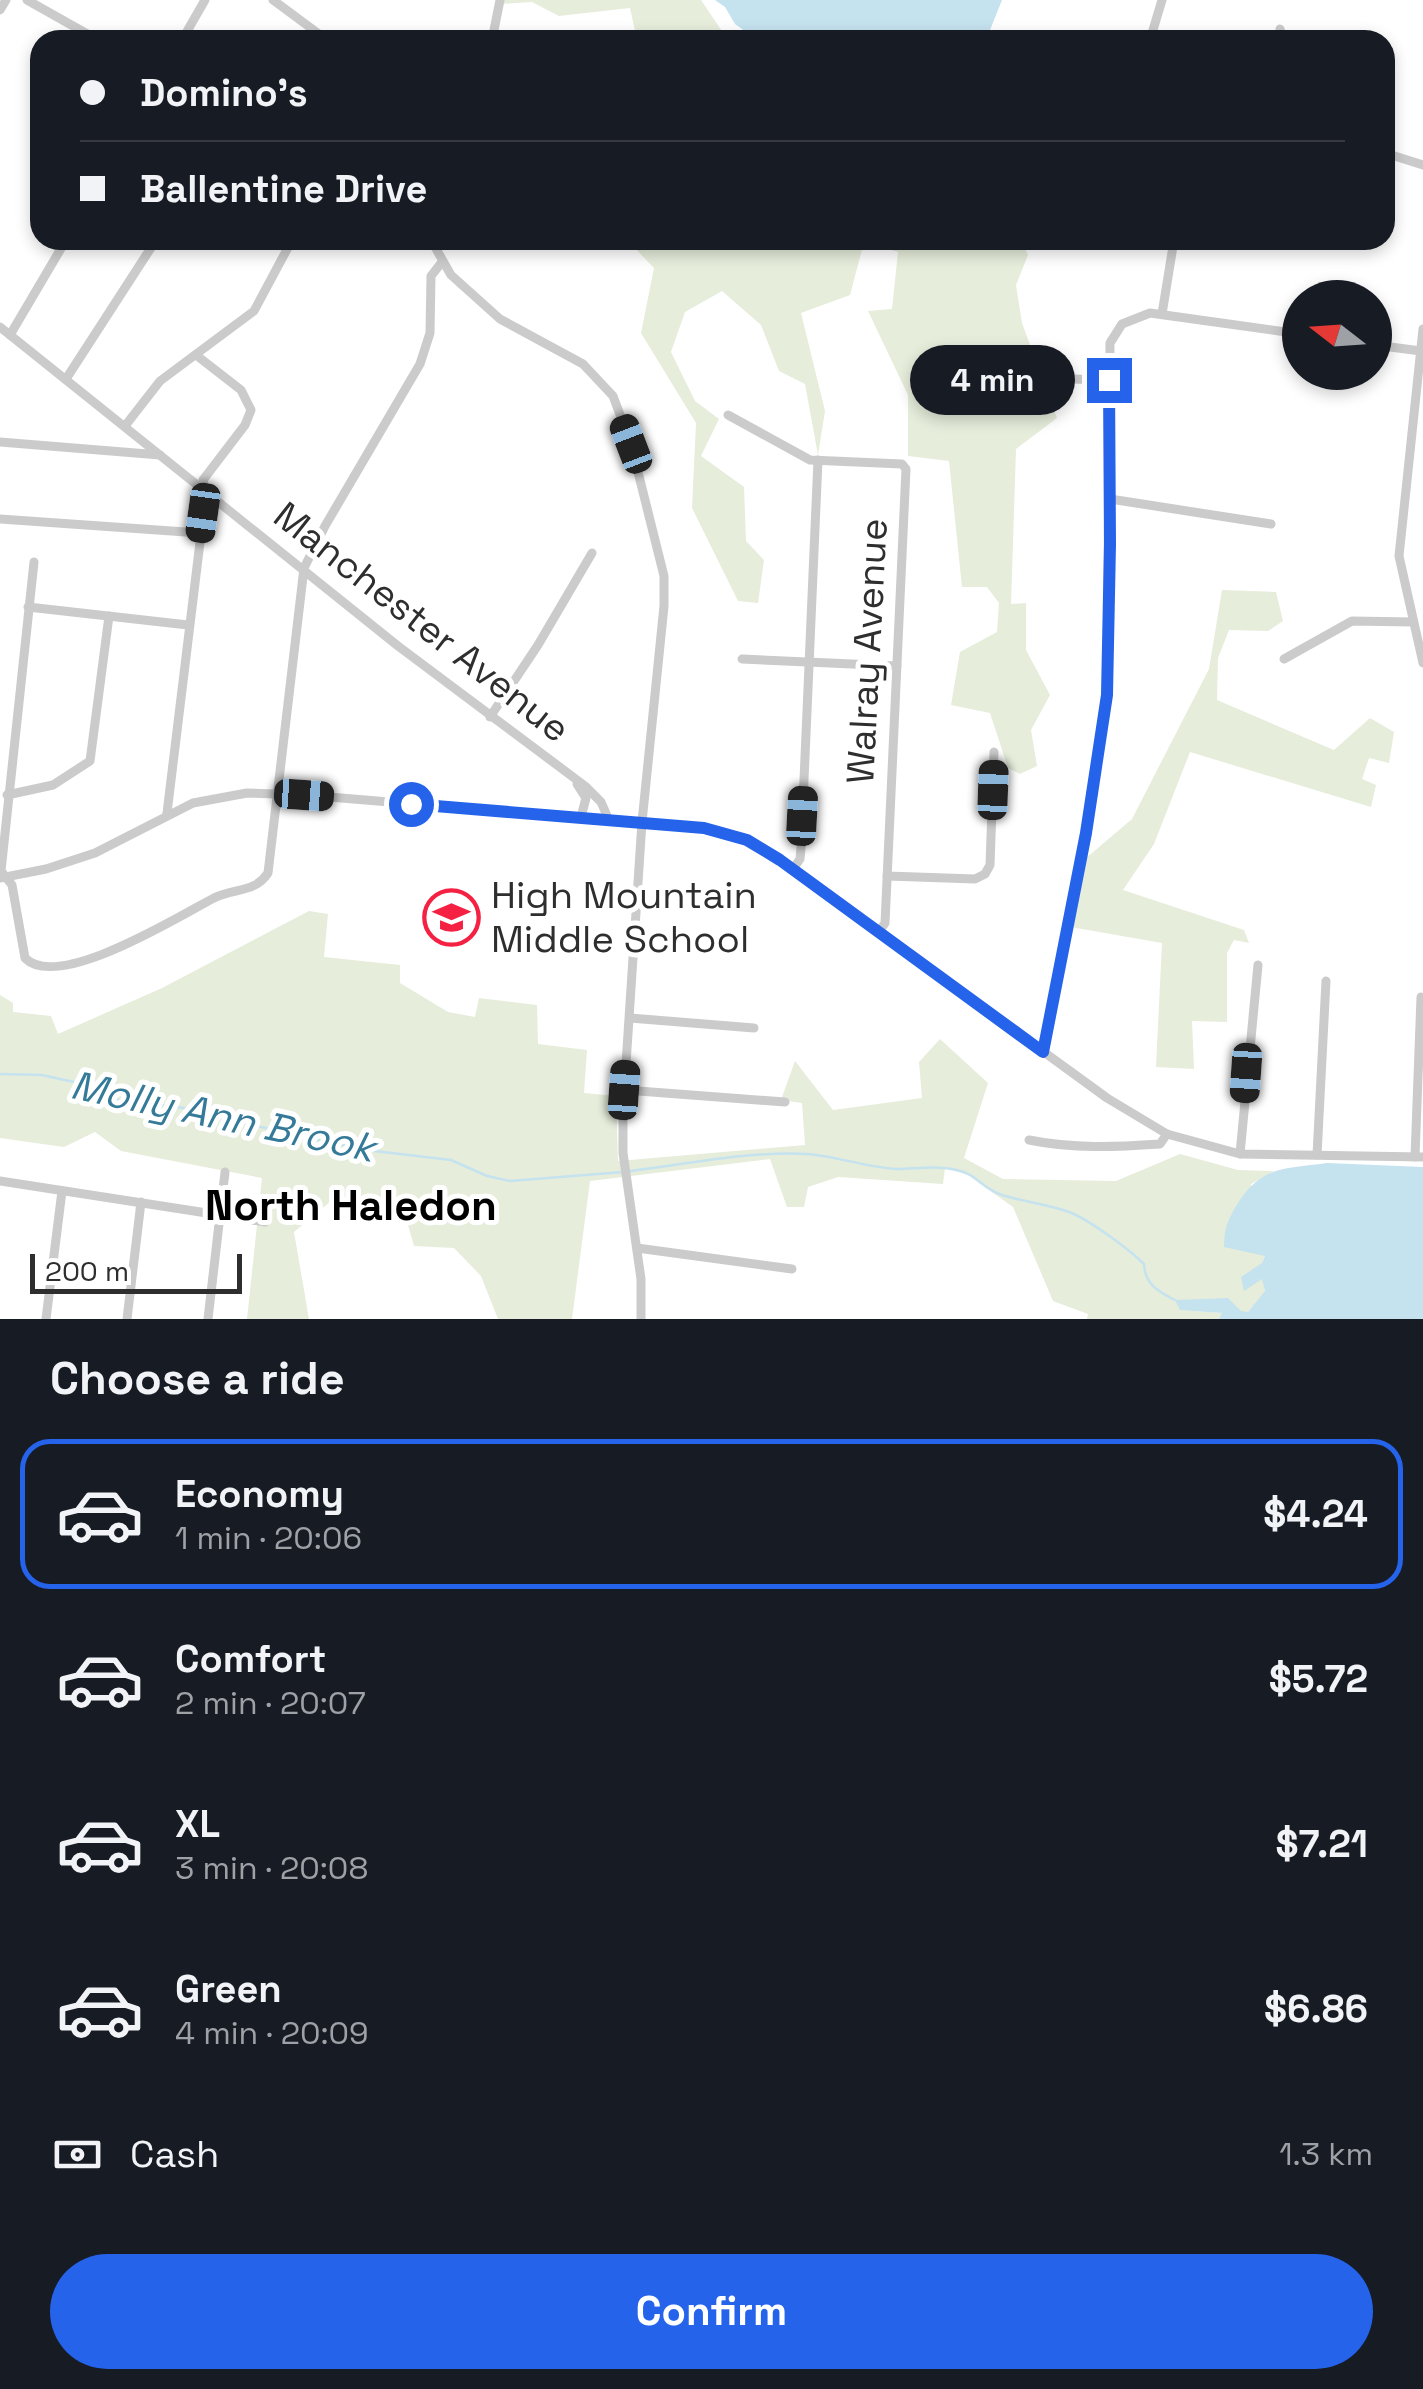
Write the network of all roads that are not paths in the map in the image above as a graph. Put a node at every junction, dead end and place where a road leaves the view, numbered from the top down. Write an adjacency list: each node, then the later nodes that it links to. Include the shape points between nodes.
1 (6, 0): 7 (street)
2 (27, 0): 8 (street)
3 (205, 0): 9 (street)
4 (273, 0): 10 (street)
5 (500, 0): 11 (street)
6 (1162, 0): 12 (street)
7 (0, 10)
8 (80, 30)
9 (188, 30)
10 (314, 30)
11 (494, 30)
12 (1153, 30)
13 (1395, 156): 14 (street)
14 (1423, 165)
15 (60, 250): 25 (street)
16 (150, 250): 30 (street)
17 (287, 250): 28 (street, via 254,311)
18 (436, 250): 20 (street)
19 (1172, 250): 21 (street)
20 (442, 262): 44 (street, via 431,276 430,334 420,364); 62 (street, via 500,320 588,368 613,396 631,444 666,586)
21 (1162, 314): 24 (street); 31 (street, via 1139,315 1116,331)
22 (0, 327): 25 (street, Manchester Avenue)
23 (1423, 330): 27 (street)
24 (1282, 331)
25 (10, 335): 30 (street, Manchester Avenue)
26 (1392, 347): 27 (street)
27 (1421, 351): 47 (street, via 1398,550)
28 (196, 355): 33 (street, via 160,381); 37 (street, via 241,390 250,410 246,425 205,475)
29 (1036, 378): 31 (street)
30 (66, 379): 33 (street, Manchester Avenue)
31 (1109, 380): 38 (street)
32 (728, 415): 36 (street)
33 (125, 426): 35 (street, Manchester Avenue)
34 (0, 442): 35 (street)
35 (162, 456): 37 (street, Manchester Avenue)
36 (818, 460): 51 (street); 53 (street, Walray Avenue, via 906,469)
37 (204, 489): 41 (street); 44 (street, Manchester Avenue)
38 (1110, 499): 40 (street); 72 (street, via 1104,722)
39 (0, 520): 41 (street)
40 (1272, 524)
41 (200, 533): 48 (street)
42 (592, 553): 54 (street)
43 (34, 562): 45 (street)
44 (304, 568): 54 (street, Manchester Avenue); 57 (street)
45 (28, 608): 46 (street); 58 (street)
46 (108, 616): 48 (street); 58 (street, via 90,761 52,785)
47 (1413, 622): 50 (street, via 1352,620); 52 (street)
48 (188, 625): 59 (street)
49 (742, 659): 51 (street)
50 (1284, 659)
51 (810, 662): 53 (street); 63 (street, via 800,859)
52 (1423, 663)
53 (896, 666): 64 (street, Walray Avenue)
54 (490, 717): 56 (street, Manchester Avenue)
55 (994, 752): 64 (street, via 986,874)
56 (572, 778): 60 (street, Manchester Avenue, via 586,798); 61 (street, Manchester Avenue, via 594,794)
57 (278, 793): 59 (street, via 212,798); 60 (street); 65 (street, via 270,869 259,884 221,894 148,936 91,957 44,968 28,962 12,885)
58 (8, 795): 65 (street)
59 (167, 814): 65 (street, via 95,853)
60 (581, 817): 61 (street)
61 (608, 818): 62 (street)
62 (642, 822): 63 (street, via 719,831); 70 (street)
63 (793, 869): 66 (street)
64 (887, 876): 66 (street, Walray Avenue)
65 (3, 878)
66 (879, 932): 72 (street)
67 (1258, 965): 78 (street)
68 (1326, 980): 79 (street)
69 (1421, 997): 73 (street)
70 (630, 1018): 71 (street); 74 (street)
71 (754, 1028)
72 (1043, 1052): 76 (street)
73 (1421, 1060): 80 (street)
74 (624, 1090): 75 (street); 87 (street, via 624,1164)
75 (785, 1102)
76 (1167, 1134): 77 (street, via 1160,1144 1135,1147); 78 (street)
77 (1030, 1140)
78 (1240, 1154): 79 (street)
79 (1317, 1155): 80 (street)
80 (1419, 1157)
81 (225, 1172): 85 (street)
82 (0, 1182): 83 (street)
83 (62, 1190): 84 (street); 89 (street)
84 (141, 1202): 85 (street); 90 (street)
85 (220, 1214): 86 (street); 91 (street)
86 (265, 1222)
87 (637, 1248): 88 (street); 92 (street)
88 (792, 1268)
89 (46, 1319)
90 (127, 1319)
91 (208, 1319)
92 (641, 1319)

